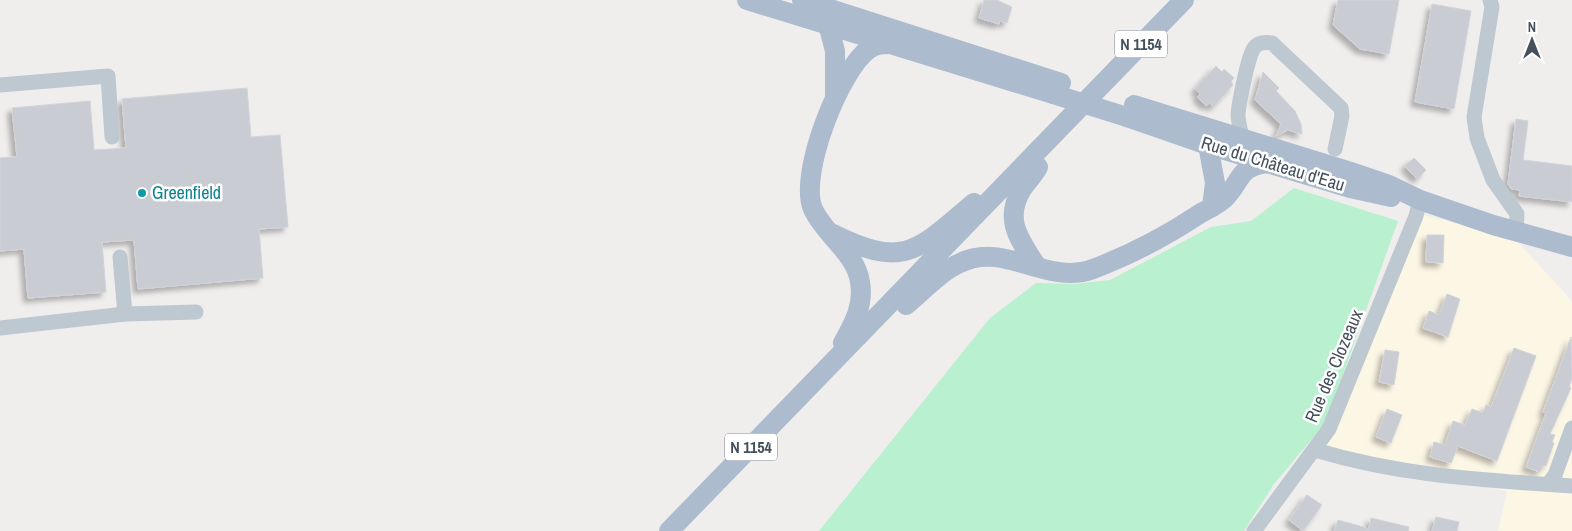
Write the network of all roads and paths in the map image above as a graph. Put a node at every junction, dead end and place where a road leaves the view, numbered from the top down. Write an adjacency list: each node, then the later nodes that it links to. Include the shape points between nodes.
1 (747, 0): 5 (main road)
2 (801, 0): 5 (street); 7 (main road)
3 (1184, 0): 16 (main road, N 1154)
4 (1490, 0): 24 (street, via 1492,7 1474,117 1477,138 1493,180 1517,214)
5 (777, 5): 6 (main road)
6 (828, 24): 7 (main road); 9 (main road)
7 (860, 29): 8 (main road); 9 (main road, via 841,40); 10 (main road); 12 (main road)
8 (891, 44): 10 (main road, via 879,44); 12 (main road)
9 (835, 51): 13 (main road)
10 (861, 57): 13 (main road)
11 (0, 85): 15 (street, via 108,76)
12 (1057, 88): 14 (main road)
13 (835, 97): 25 (main road, via 811,168 809,192 812,208)
14 (1131, 111): 17 (main road, Rue du Château d'Eau); 19 (main road, Rue du Château d'Eau)
15 (112, 137)
16 (1048, 142): 21 (main road, N 1154); 28 (main road, via 1036,170 1022,190 1013,219 1016,235)
17 (1208, 145): 19 (main road, Rue du Château d'Eau); 20 (main road)
18 (1335, 149): 19 (street, via 1341,108 1272,43 1266,42 1253,50 1242,92)
19 (1238, 155): 20 (main road); 22 (main road, Rue du Château d'Eau, via 1389,185); 22 (main road, Rue du Château d'Eau, via 1250,167 1268,163 1350,188); 23 (main road, via 1224,199)
20 (1214, 169): 23 (main road)
21 (1019, 173): 25 (main road, via 993,186 931,239 912,250 887,254 871,251); 29 (main road, N 1154)
22 (1420, 200): 24 (main road, Rue du Château d'Eau); 35 (street, Rue des Clozeaux, via 1329,429)
23 (1212, 207): 28 (main road, via 1179,228 1092,269 1062,273)
24 (1516, 231): 26 (main road, Rue du Château d'Eau)
25 (830, 233): 33 (main road, via 856,268 861,291 859,313)
26 (1572, 246)
27 (120, 257): 31 (street)
28 (1036, 267): 29 (main road, via 994,256 977,256 942,274 900,311)
29 (884, 311): 33 (main road, N 1154)
30 (196, 312): 31 (street)
31 (125, 314): 32 (street)
32 (0, 328)
33 (833, 362): 38 (main road, N 1154)
34 (1572, 428): 36 (street, via 1555,476)
35 (1315, 450): 36 (street, via 1359,463 1443,478); 39 (street, Rue des Clozeaux)
36 (1548, 484): 37 (street)
37 (1572, 486)
38 (668, 531)
39 (1254, 531)

